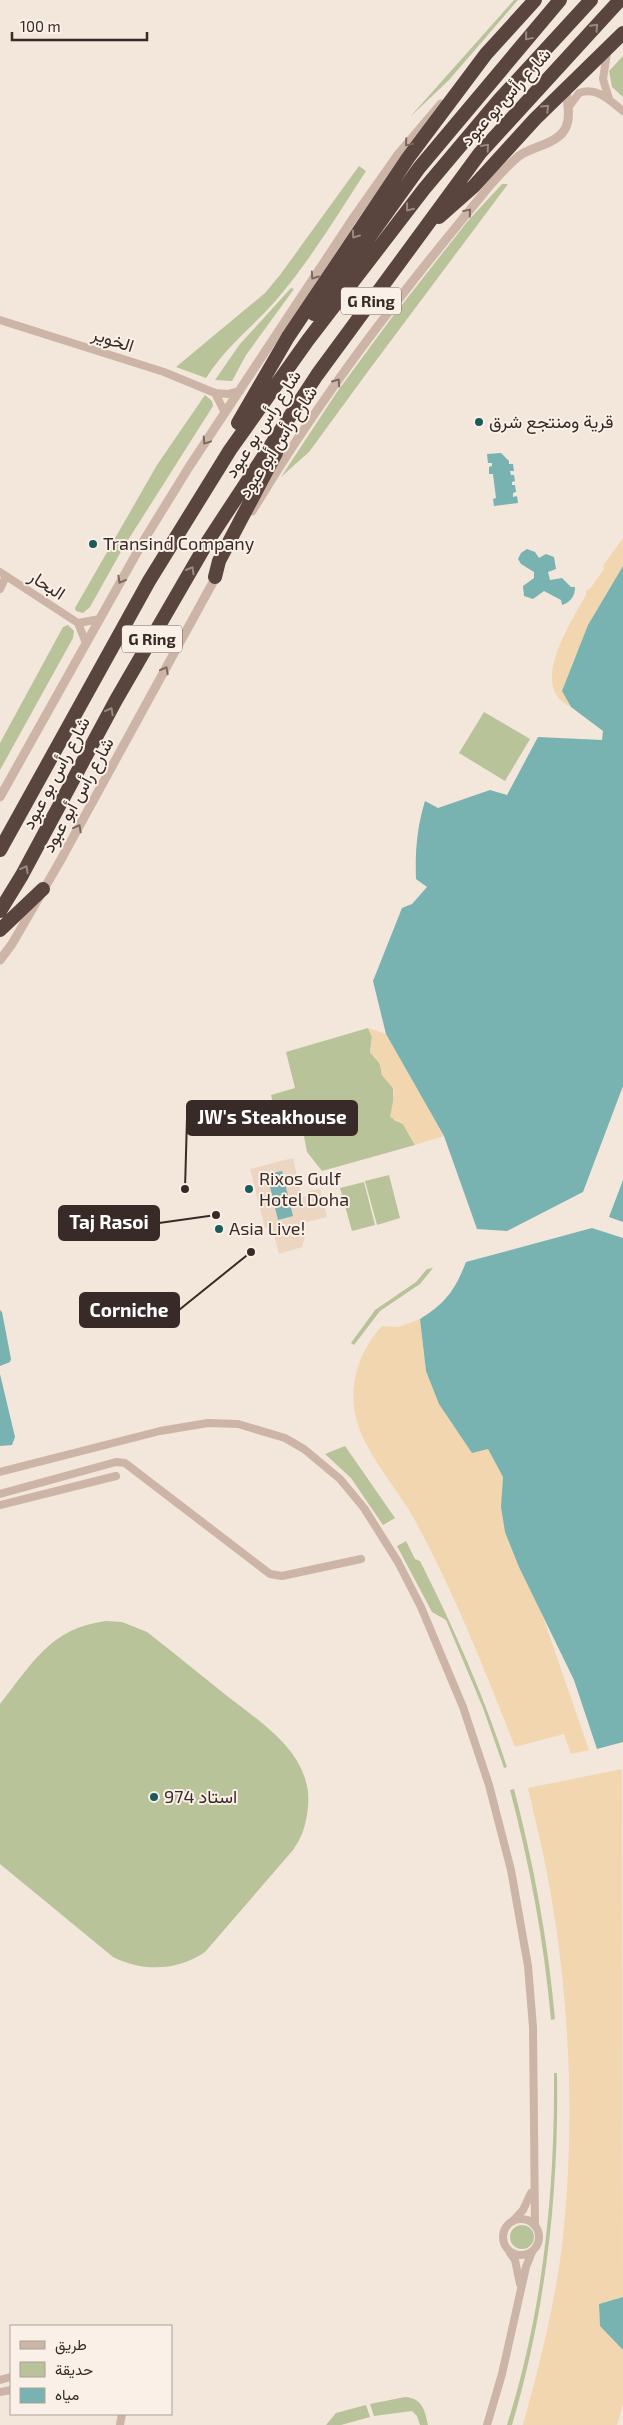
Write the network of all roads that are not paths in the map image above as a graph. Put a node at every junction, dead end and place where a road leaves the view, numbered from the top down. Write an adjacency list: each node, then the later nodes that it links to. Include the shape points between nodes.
1 (535, 0): 7 (highway)
2 (560, 0): 17 (highway, one-way to 17, via 419,168)
3 (591, 0): 19 (highway, شارع رأس بو عبود, one-way to 19, via 499,100 424,189 308,340)
4 (620, 0): 12 (highway, شارع رأس بو عبود, one-way to 4, via 480,154)
5 (623, 33): 6 (highway)
6 (608, 49): 8 (highway); 9 (street, via 603,79)
7 (486, 54): 15 (street, one-way to 15, via 397,156 309,283); 17 (highway, one-way to 17, via 408,158 347,247 288,337)
8 (566, 89): 10 (street, شارع رأس أبو عبود); 12 (highway, one-way to 8, via 474,186)
9 (609, 99): 10 (street, via 586,90 574,97); 11 (street)
10 (568, 108): 21 (street, شارع رأس أبو عبود, one-way to 10, via 302,431 385,316 501,173 519,156 554,140 563,132 568,121)
11 (623, 111)
12 (424, 227): 14 (highway, شارع رأس بو عبود / G Ring)
13 (0, 320): 16 (street, الخوير, via 164,372)
14 (317, 375): 21 (highway, via 219,561); 29 (highway, شارع رأس بو عبود / G Ring, one-way to 14, via 208,541)
15 (240, 391): 16 (street, الخوير); 18 (street)
16 (215, 393): 18 (street)
17 (249, 406): 19 (highway)
18 (225, 413): 23 (street, one-way to 23, via 144,540)
19 (230, 450): 27 (highway, شارع رأس بو عبود / G Ring, via 149,581)
20 (3, 574): 22 (street); 24 (street, البحار)
21 (215, 578): 28 (street, شارع رأس أبو عبود, one-way to 21)
22 (0, 589)
23 (100, 618): 24 (street); 25 (street)
24 (78, 623): 25 (street)
25 (86, 643): 26 (street)
26 (0, 797)
27 (0, 850)
28 (43, 889): 30 (highway); 31 (street, شارع رأس أبو عبود)
29 (0, 911)
30 (0, 930)
31 (0, 960)
32 (0, 1472): 37 (street, via 160,1431 208,1423 238,1424 278,1436 304,1449 340,1479 364,1508 421,1606 463,1707 489,1785 511,1870 528,1966 533,2027)
33 (116, 1476): 35 (street)
34 (0, 1494): 36 (street, via 116,1462 125,1463 270,1574 282,1576)
35 (0, 1505)
36 (361, 1559)
37 (533, 2186): 38 (street, via 523,2210); 39 (street)
38 (513, 2221): 39 (street, via 525,2219); 40 (street, via 503,2235)
39 (535, 2225): 41 (street, via 539,2236)
40 (509, 2251): 41 (street, via 520,2256); 42 (street, via 515,2260)
41 (532, 2252): 42 (street)
42 (520, 2292): 43 (street)
43 (488, 2425)

